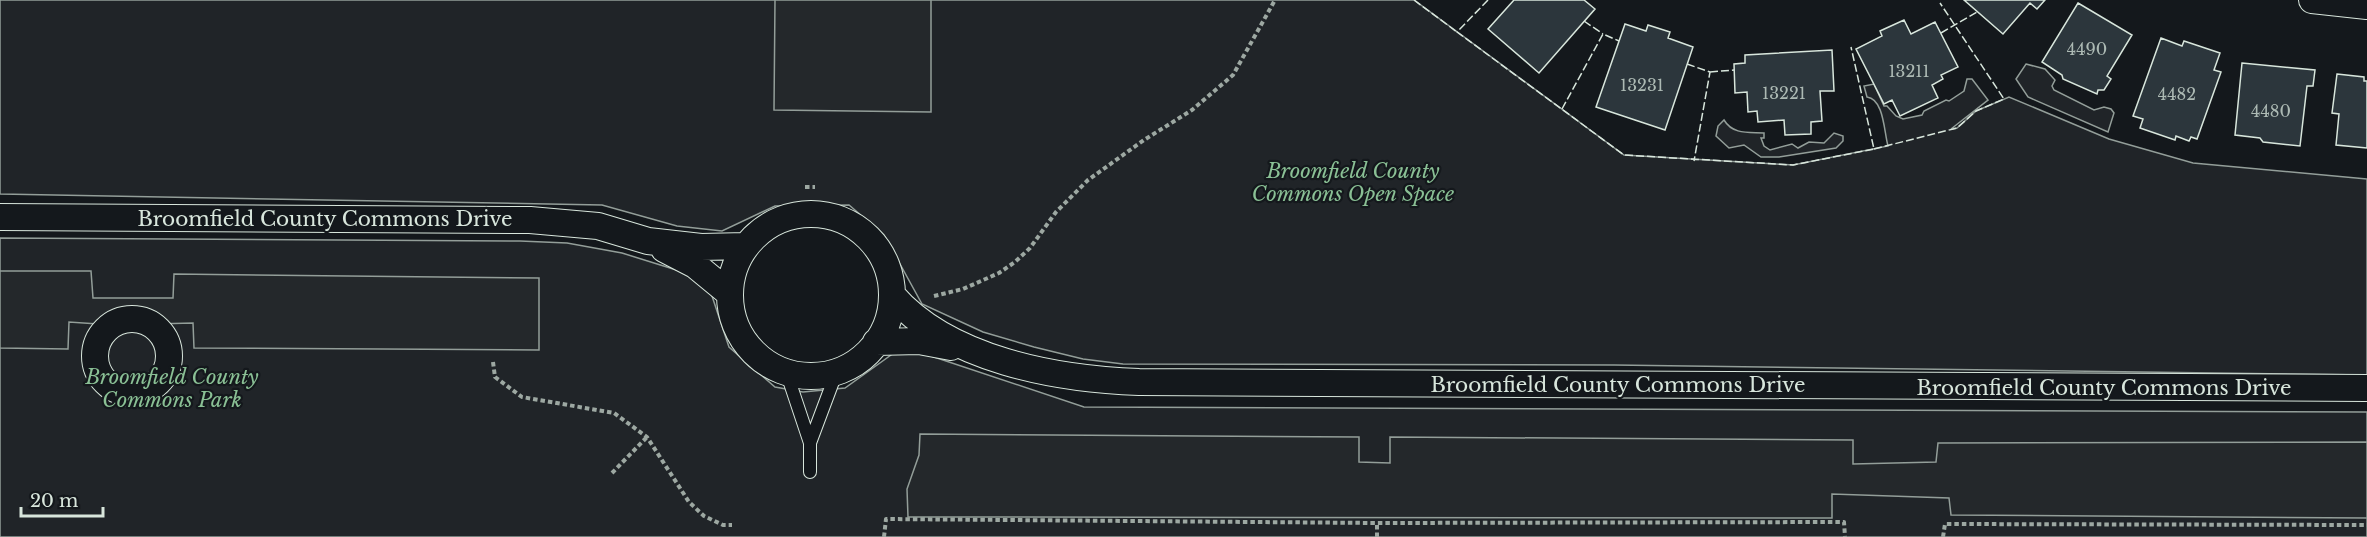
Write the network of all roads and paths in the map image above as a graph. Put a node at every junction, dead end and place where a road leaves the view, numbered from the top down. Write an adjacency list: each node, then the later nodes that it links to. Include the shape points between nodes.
1 (1275, 0): 11 (path, via 1233,75 1192,110 1088,180 1015,262 963,290)
2 (2312, 0): 3 (street)
3 (2367, 6)
4 (805, 187): 5 (path)
5 (815, 187)
6 (0, 216): 7 (street, Broomfield County Commons Drive, via 530,220 598,226)
7 (648, 241): 8 (street, Broomfield County Commons Drive, via 701,247); 9 (street, Broomfield County Commons Drive, via 694,265)
8 (746, 246): 9 (street, via 734,267); 10 (street, via 778,220 810,213 828,215 859,229 871,240 888,270)
9 (729, 293): 15 (street, via 740,334 763,360)
10 (892, 295): 12 (street, via 888,321); 13 (street, Broomfield County Commons Drive, via 924,325)
11 (934, 296)
12 (876, 342): 13 (street, via 919,341); 16 (street, via 859,360)
13 (978, 351): 17 (street, Broomfield County Commons Drive, via 1067,377 1139,382)
14 (493, 362): 18 (path, via 495,376 522,397 614,413)
15 (786, 371): 16 (street, via 810,376); 19 (lane)
16 (837, 371): 19 (lane)
17 (2367, 388)
18 (647, 437): 21 (path); 23 (path, via 688,502 704,516)
19 (810, 443): 20 (lane)
20 (810, 472)
21 (612, 473)
22 (1377, 523): 25 (path, via 886,519); 26 (path); 27 (path, via 1844,522)
23 (732, 525)
24 (2367, 525): 28 (path, via 1945,524)
25 (884, 537)
26 (1377, 537)
27 (1845, 537)
28 (1943, 537)

